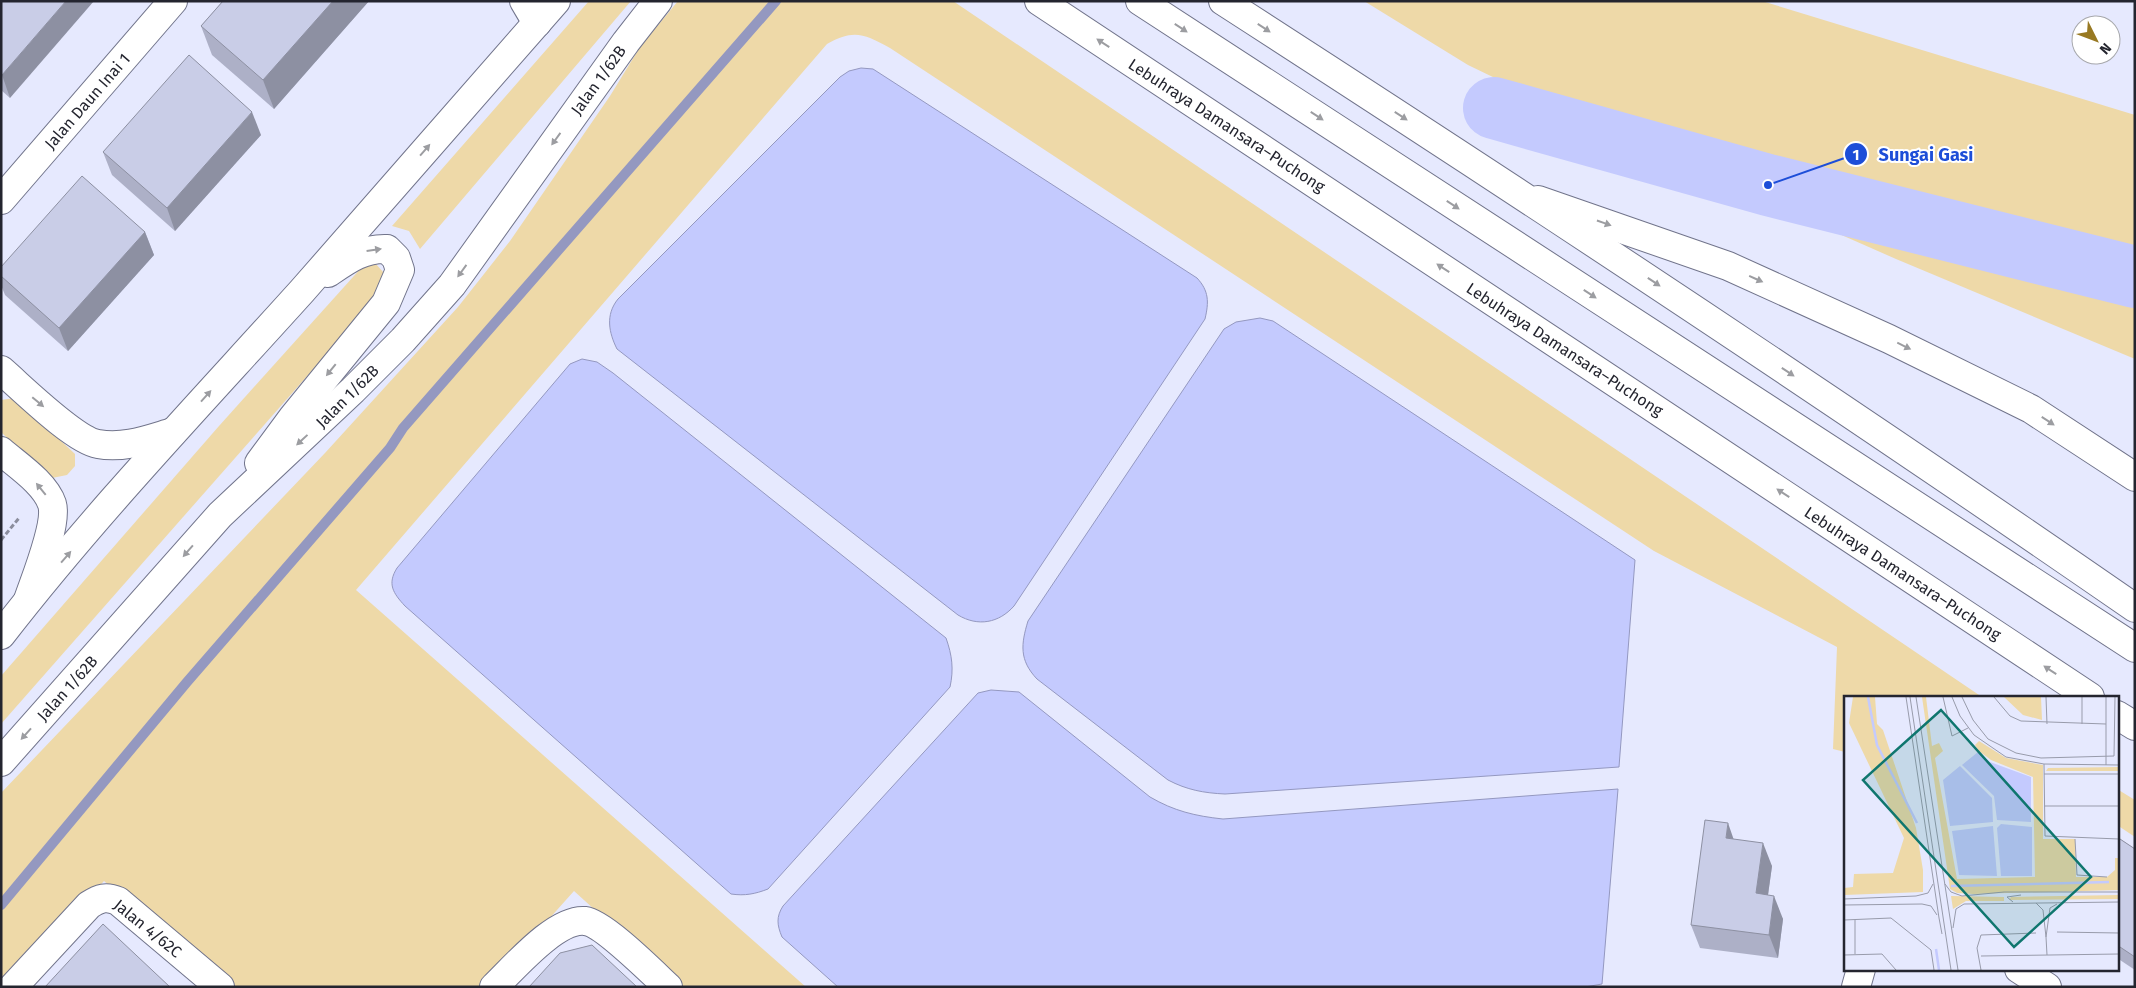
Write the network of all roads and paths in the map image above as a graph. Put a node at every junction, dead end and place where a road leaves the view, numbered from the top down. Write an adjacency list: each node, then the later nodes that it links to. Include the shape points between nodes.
1 (173, 1): 9 (main road, Jalan Daun Inai 1)
2 (556, 1): 7 (main road)
3 (658, 1): 15 (main road, Jalan 1/62B, one-way to 15, via 452,285 353,390)
4 (1039, 1): 20 (main road, Lebuhraya Damansara–Puchong, one-way to 4)
5 (1140, 1): 19 (main road, one-way to 19)
6 (1223, 1): 8 (main road, one-way to 8)
7 (531, 12): 10 (main road, one-way to 7)
8 (1524, 195): 14 (main road, one-way to 14, via 1728,266 1889,339 2031,409); 17 (main road, one-way to 17)
9 (1, 200)
10 (302, 290): 12 (main road, one-way to 10); 15 (main road, one-way to 15, via 351,257 372,248 387,248 396,258 400,270 386,303 293,417)
11 (1, 370): 12 (main road, one-way to 12, via 80,437 97,444 131,444)
12 (173, 432): 16 (main road, one-way to 12)
13 (1, 451): 16 (main road, one-way to 13, via 54,519 52,503 40,486)
14 (2135, 477)
15 (220, 515): 23 (main road, Jalan 1/62B, one-way to 23)
16 (28, 600): 18 (main road)
17 (2135, 608)
18 (1, 635)
19 (2135, 648)
20 (2088, 696)
21 (2118, 716): 22 (main road)
22 (2135, 726)
23 (1, 762)
24 (1861, 970): 30 (main road)
25 (2021, 970): 31 (main road)
26 (13, 987): 27 (main road, Jalan 4/62C, via 89,905 109,897 118,900)
27 (220, 987)
28 (494, 987): 29 (main road, via 554,931 586,921 601,928)
29 (668, 987)
30 (1856, 987)
31 (2047, 987)

